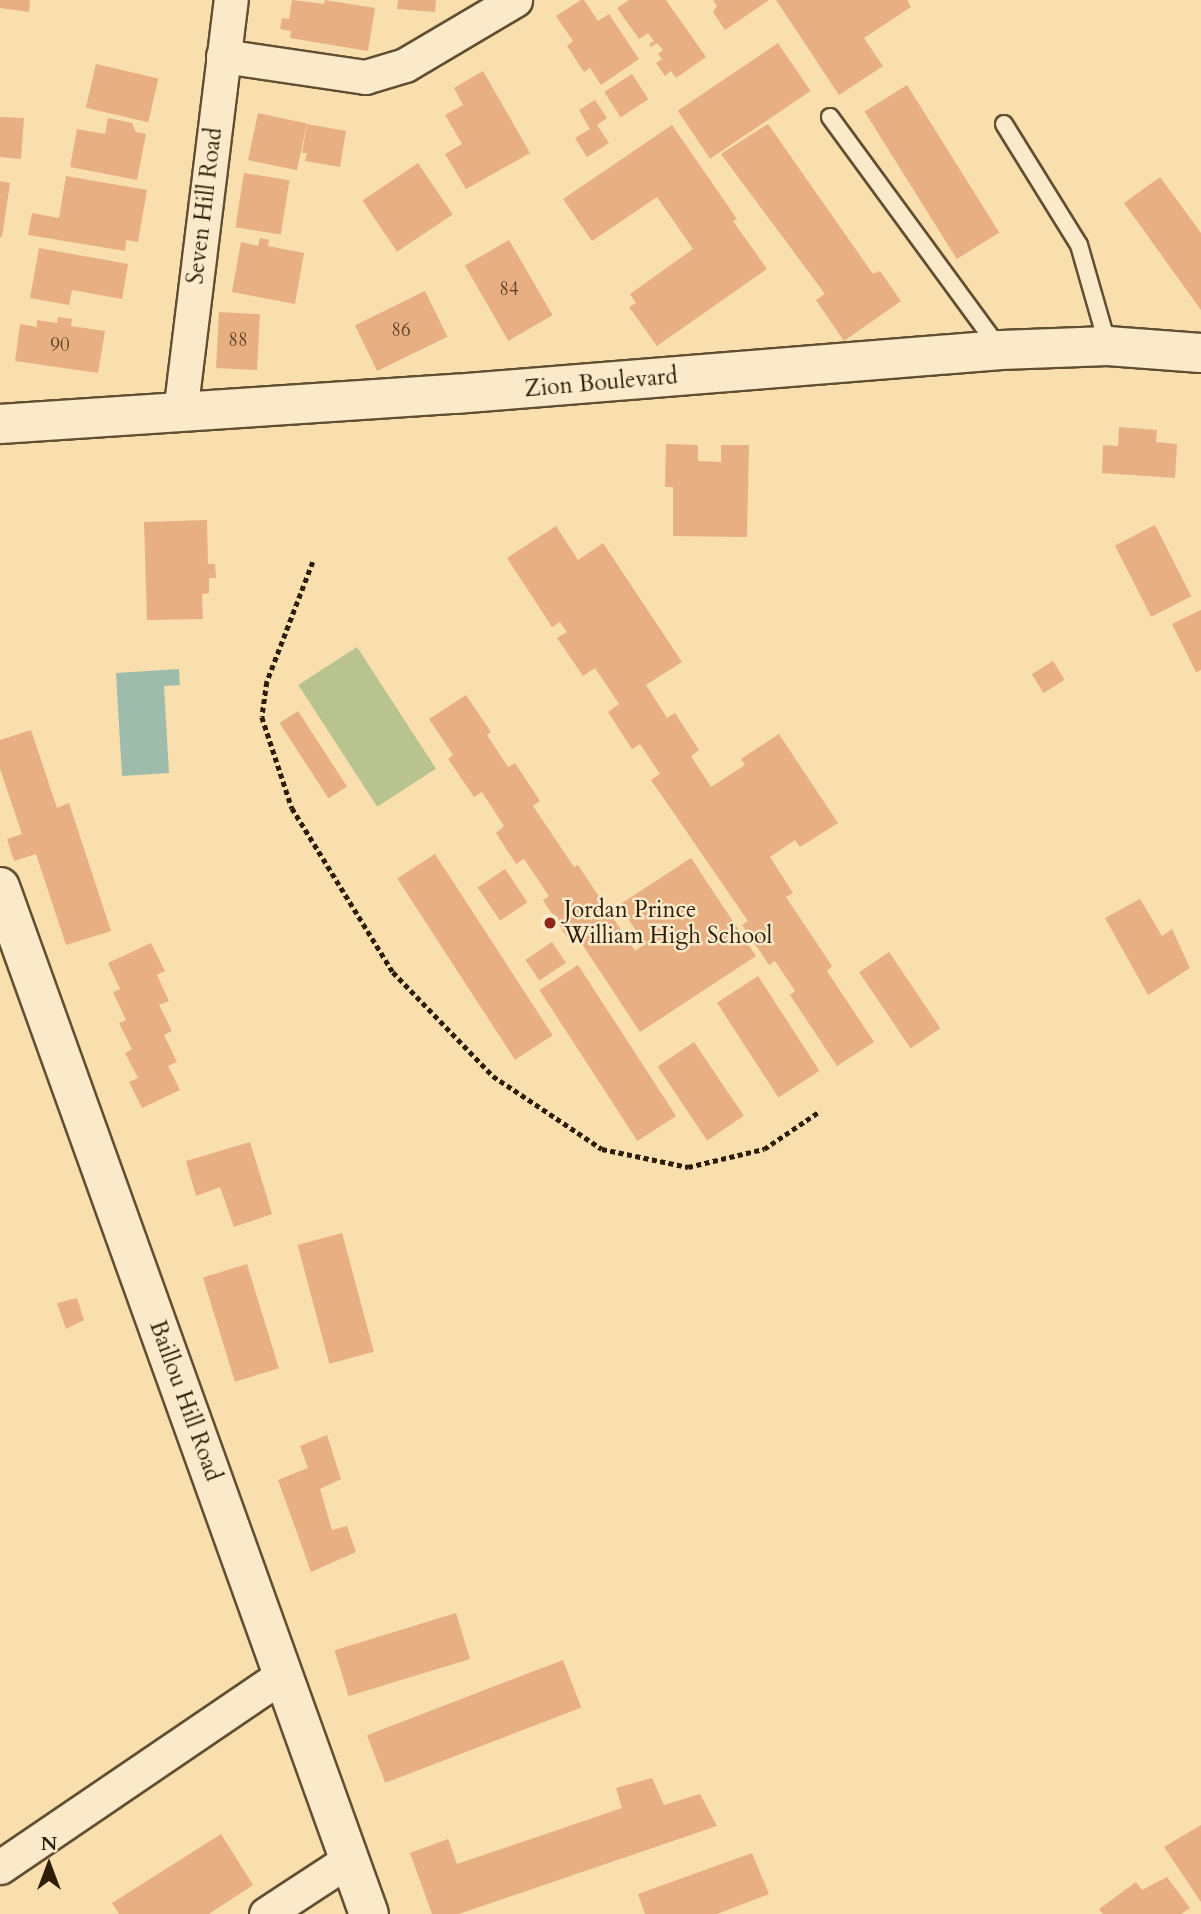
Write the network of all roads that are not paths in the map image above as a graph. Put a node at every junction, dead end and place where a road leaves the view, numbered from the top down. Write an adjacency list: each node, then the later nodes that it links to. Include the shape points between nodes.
1 (231, 0): 3 (street, Seven Hill Road)
2 (514, 0): 3 (street, via 405,65 365,77)
3 (223, 56): 9 (street, Seven Hill Road)
4 (830, 117): 7 (lane)
5 (1004, 124): 6 (lane, via 1079,245)
6 (1108, 346): 7 (main road, Zion Boulevard); 8 (main road, Zion Boulevard)
7 (1000, 350): 9 (main road, Zion Boulevard)
8 (1201, 352)
9 (180, 413): 10 (main road, Zion Boulevard)
10 (0, 424)
11 (0, 887): 12 (main road, Baillou Hill Road)
12 (283, 1675): 13 (main road, Baillou Hill Road); 14 (street)
13 (350, 1859): 15 (street); 16 (main road, Baillou Hill Road)
14 (0, 1867)
15 (266, 1914)
16 (369, 1914)

